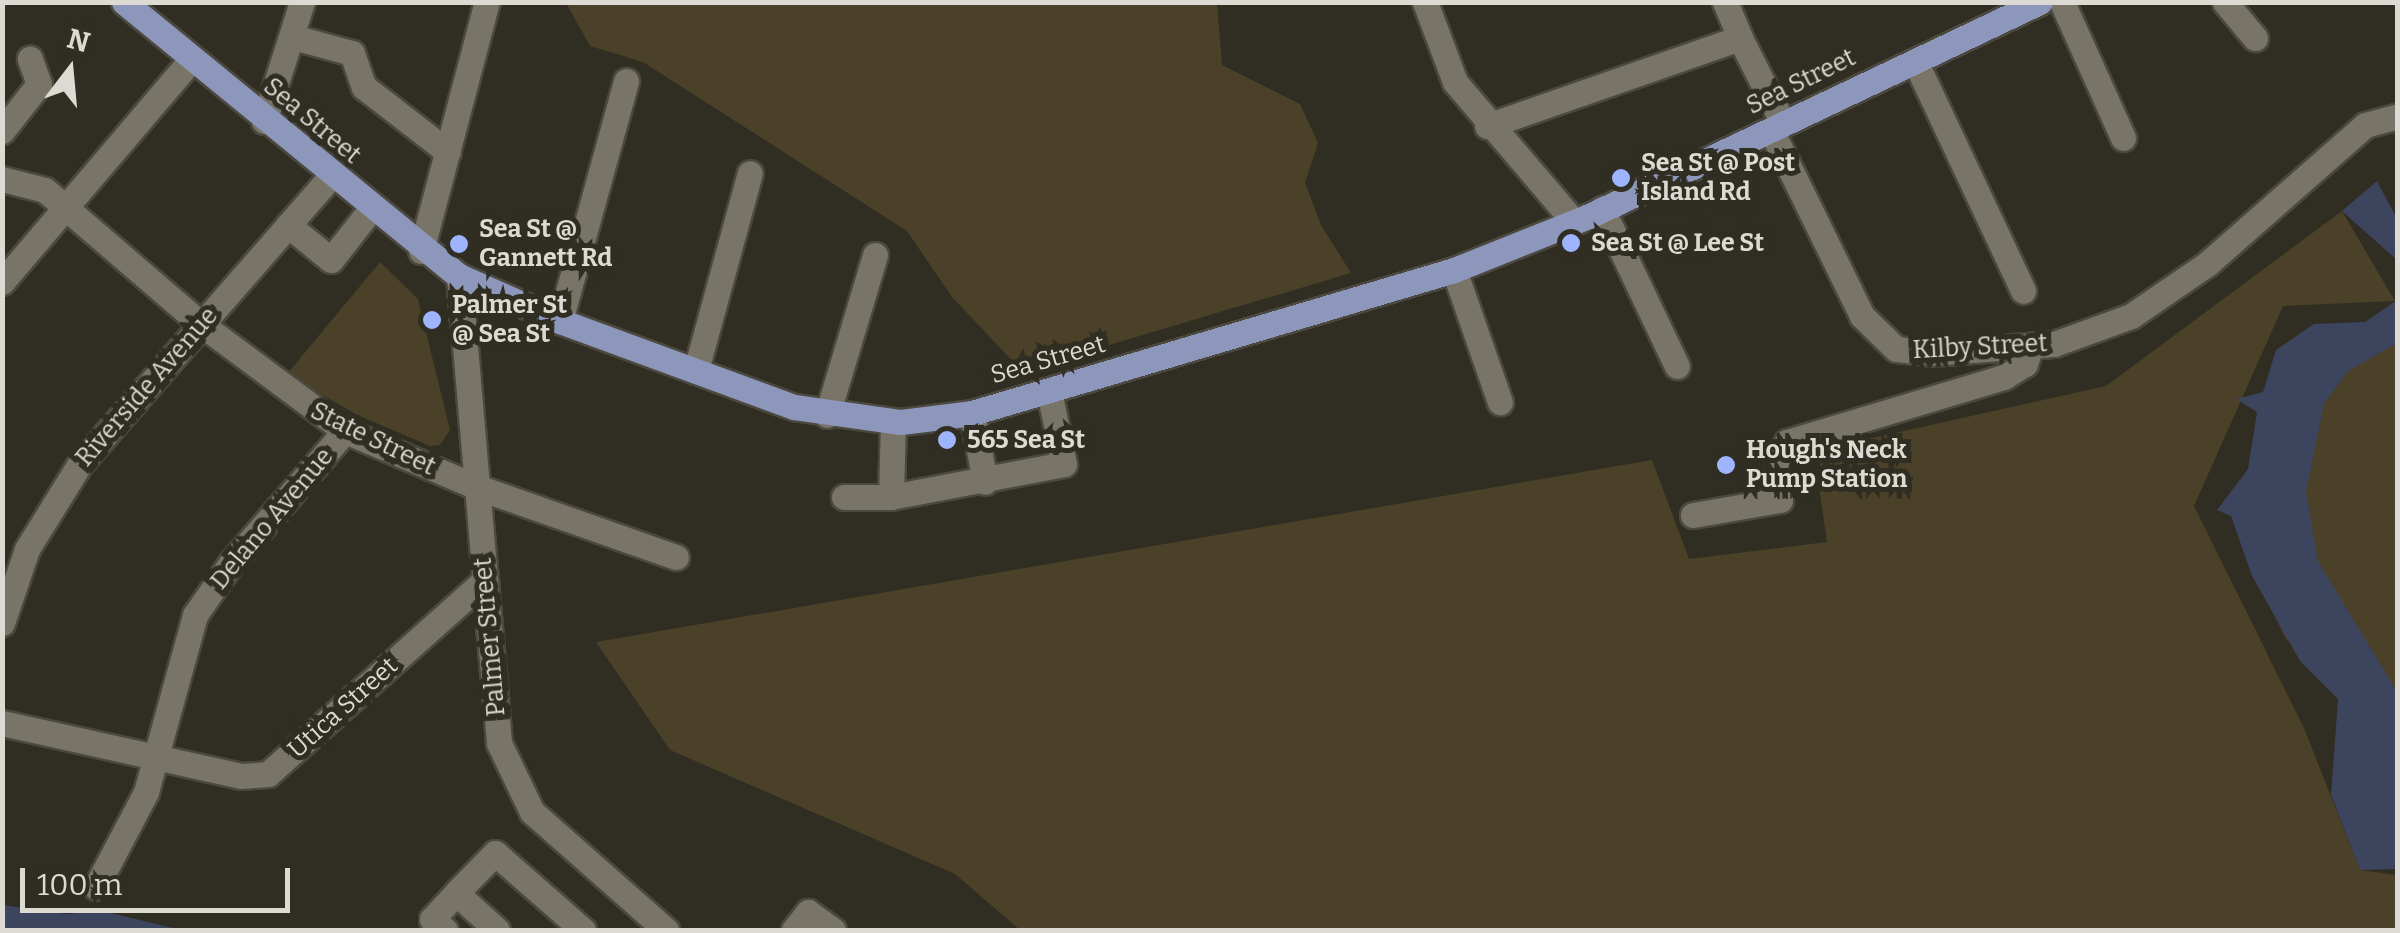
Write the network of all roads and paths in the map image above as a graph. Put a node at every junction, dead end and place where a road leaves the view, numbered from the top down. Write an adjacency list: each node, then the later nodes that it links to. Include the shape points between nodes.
1 (124, 2): 14 (main road, Sea Street)
2 (302, 2): 9 (street)
3 (487, 2): 22 (street)
4 (1425, 2): 18 (street, via 1456,82)
5 (1725, 2): 10 (street, Kilby Street)
6 (2040, 2): 13 (main road, Sea Street)
7 (2062, 2): 21 (street)
8 (2224, 2): 11 (street)
9 (293, 37): 17 (street); 22 (street, via 352,53 364,87)
10 (1740, 38): 18 (street); 19 (street, Kilby Street)
11 (2255, 38)
12 (30, 59): 20 (street, via 39,84)
13 (1915, 61): 19 (main road, Sea Street); 36 (street)
14 (189, 62): 17 (main road, Sea Street); 26 (street)
15 (626, 81): 37 (street)
16 (2398, 116): 39 (street, Kilby Street, via 2365,124 2168,296 2105,330)
17 (264, 121): 24 (main road, Sea Street)
18 (1487, 126): 29 (street)
19 (1777, 127): 28 (main road, Sea Street); 39 (street, Kilby Street, via 1853,300 1884,342 1910,352)
20 (2, 130)
21 (2123, 138)
22 (448, 152): 31 (street)
23 (750, 173): 41 (street)
24 (330, 176): 27 (main road, Sea Street); 30 (street, Riverside Avenue)
25 (2, 179): 26 (street, via 46,190)
26 (67, 208): 35 (street); 38 (street, State Street)
27 (370, 210): 30 (street, via 331,260); 31 (main road, Sea Street)
28 (1602, 210): 29 (main road, Sea Street); 40 (street)
29 (1574, 222): 33 (main road, Sea Street)
30 (288, 225): 38 (street, Riverside Avenue)
31 (422, 251): 34 (main road, Sea Street)
32 (875, 256): 45 (street)
33 (1454, 270): 42 (main road, Sea Street); 43 (street)
34 (458, 276): 37 (main road, Sea Street); 49 (street, Palmer Street)
35 (2, 282)
36 (2023, 291)
37 (560, 321): 41 (main road, Sea Street)
38 (202, 324): 47 (street, State Street); 55 (street, Riverside Avenue, via 53,504 27,550)
39 (2031, 346): 52 (street, via 2025,364 2004,377 1787,442 1776,462 1780,500)
40 (1677, 366)
41 (696, 370): 45 (main road, Sea Street)
42 (1049, 391): 44 (main road, Sea Street); 48 (street, via 1064,464)
43 (1500, 402)
44 (972, 413): 46 (main road, Sea Street); 48 (street)
45 (827, 415): 46 (main road, Sea Street)
46 (893, 422): 50 (street)
47 (345, 431): 49 (street, State Street); 57 (street, Delano Avenue, via 230,564 195,616)
48 (985, 482): 50 (street)
49 (477, 487): 53 (street, State Street); 54 (street, Palmer Street)
50 (892, 496): 51 (street)
51 (844, 497)
52 (1693, 514)
53 (676, 557)
54 (485, 580): 57 (street, Utica Street, via 268,774 241,776); 63 (street, Palmer Street, via 499,743 511,772 532,812)
55 (2, 623)
56 (2, 723): 57 (street, Utica Street)
57 (152, 756): 58 (street, Delano Avenue, via 146,792)
58 (96, 887)
59 (456, 893): 60 (street, via 432,918); 61 (street); 62 (street, via 495,853)
60 (445, 930)
61 (498, 930)
62 (583, 930)
63 (666, 930)
64 (794, 930): 65 (street, via 808,912)
65 (833, 930)

